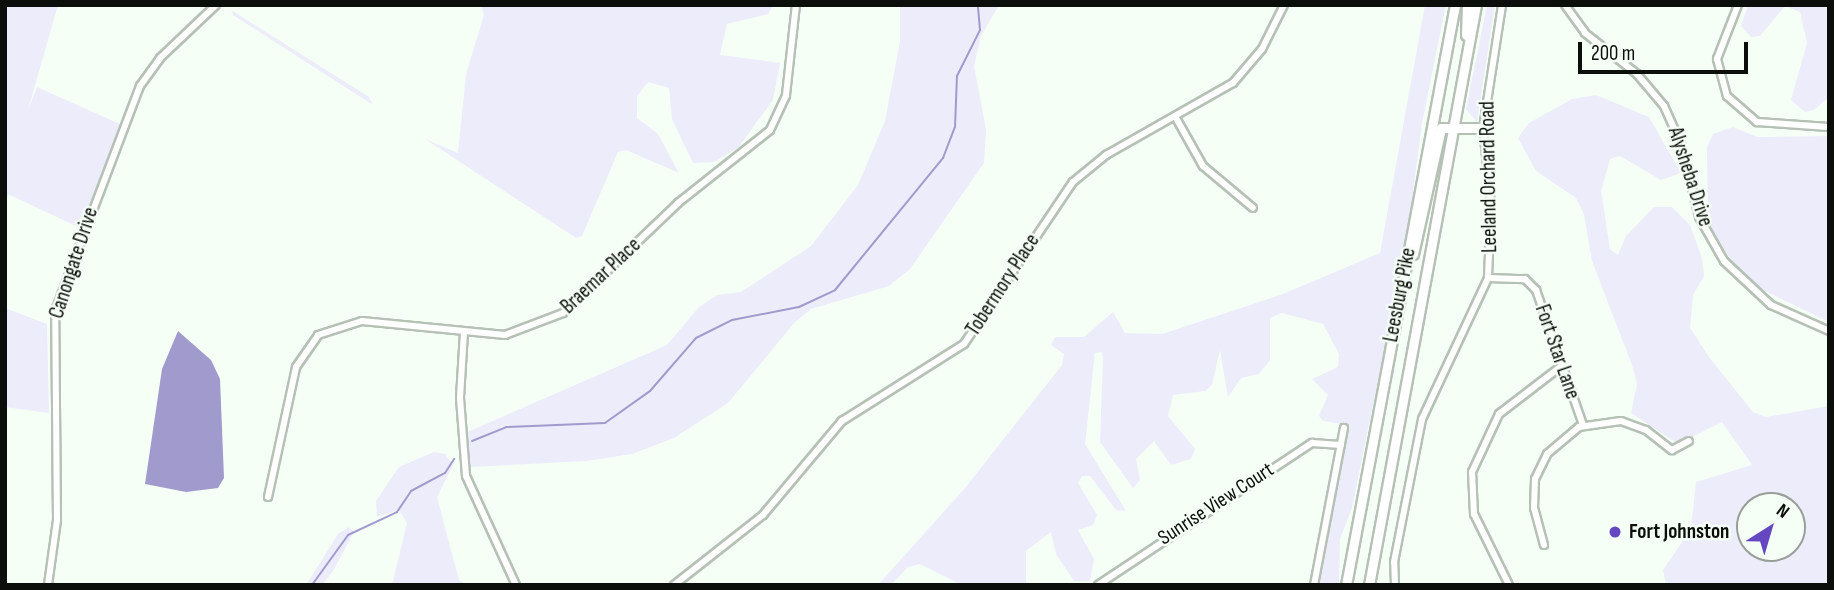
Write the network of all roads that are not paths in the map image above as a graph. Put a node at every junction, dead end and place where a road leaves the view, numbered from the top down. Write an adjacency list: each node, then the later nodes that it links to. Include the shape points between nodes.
1 (216, 5): 27 (street, Canongate Drive, via 154,64 136,93 55,311 57,520)
2 (796, 5): 19 (street, Braemar Place, via 786,95 760,143 678,203 556,318 514,334)
3 (1284, 5): 11 (street, Tobermory Place, via 1245,71)
4 (1455, 5): 17 (highway, Leesburg Pike)
5 (1467, 5): 10 (highway)
6 (1476, 5): 10 (highway, Leesburg Pike)
7 (1502, 5): 14 (street, Leeland Orchard Road)
8 (1565, 5): 18 (street, Alysheba Drive, via 1586,33 1637,74 1664,106 1681,145 1699,217 1724,261 1771,305)
9 (1738, 5): 13 (street, via 1717,59 1727,96 1757,122)
10 (1464, 65): 12 (highway, Leesburg Pike)
11 (1176, 118): 15 (street, via 1203,166); 29 (street, Tobermory Place, via 1080,174 1056,202 991,310 964,344 842,421 763,515)
12 (1453, 125): 14 (highway); 17 (highway, via 1440,130); 33 (highway, Leesburg Pike)
13 (1829, 127)
14 (1483, 128): 16 (street, Leeland Orchard Road, via 1491,204)
15 (1252, 208)
16 (1488, 278): 20 (street, Fort Star Lane, via 1519,278 1533,286); 34 (street, Leeland Orchard Road, via 1422,419 1394,562)
17 (1394, 325): 32 (highway, Leesburg Pike)
18 (1829, 331)
19 (464, 332): 25 (street, Braemar Place, via 362,321 318,335 296,367); 28 (street, via 460,408 466,476)
20 (1560, 367): 21 (street, Fort Star Lane); 35 (street, via 1499,414 1472,472 1472,508)
21 (1583, 425): 23 (street, Fort Star Lane, via 1630,424 1672,450); 26 (street, Fort Star Lane, via 1547,454 1535,479 1534,508)
22 (1345, 428): 24 (street)
23 (1689, 441)
24 (1340, 445): 30 (street, Sunrise View Court, via 1312,443); 31 (street)
25 (268, 497)
26 (1544, 545)
27 (48, 585)
28 (516, 585)
29 (674, 585)
30 (1098, 585)
31 (1314, 585)
32 (1346, 585)
33 (1369, 585)
34 (1395, 585)
35 (1509, 585)

